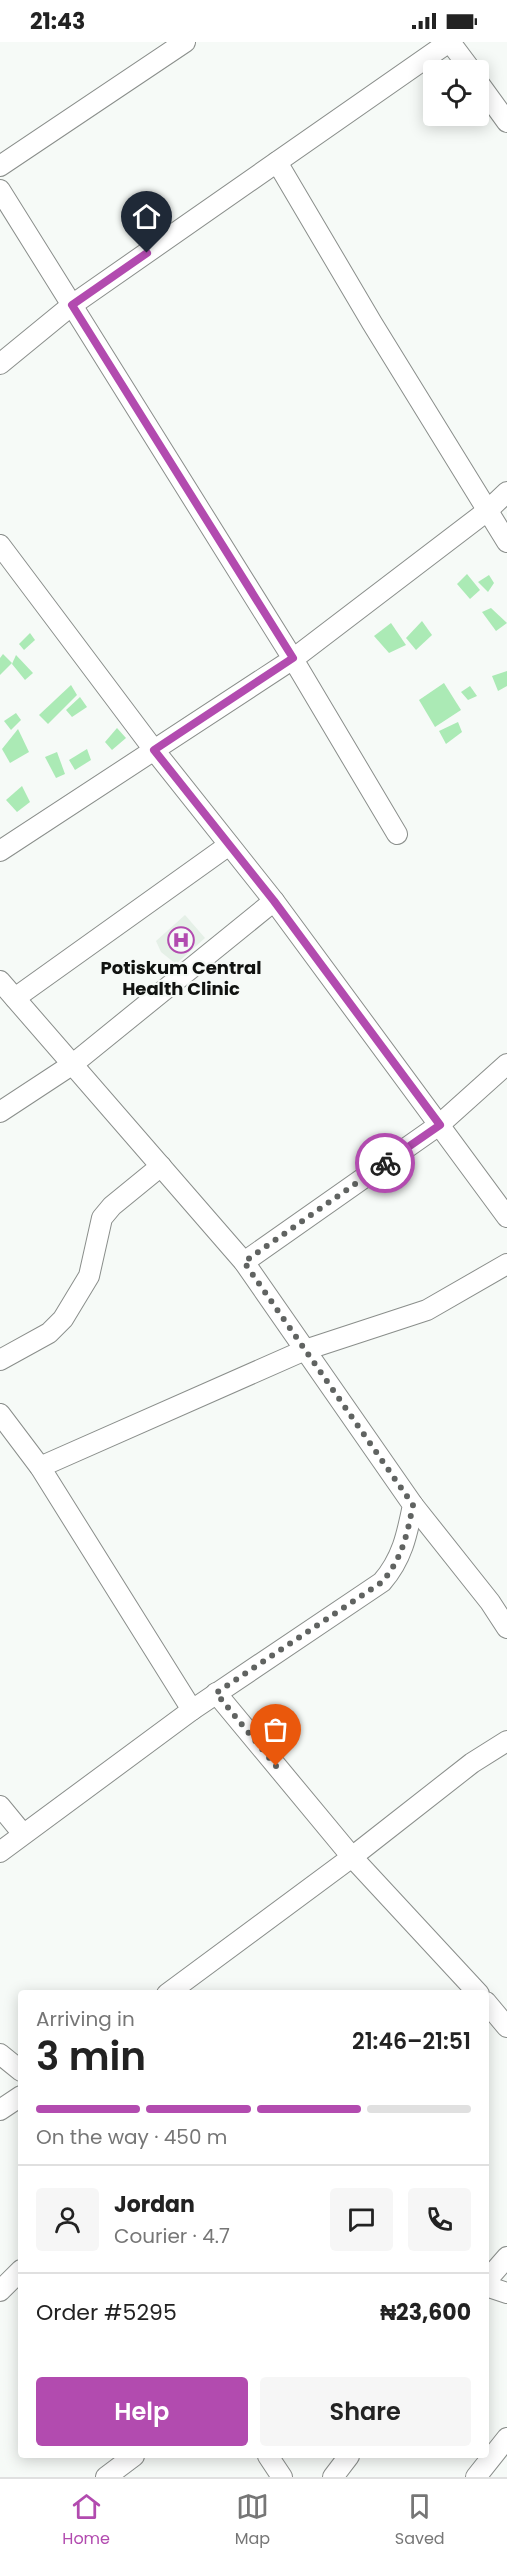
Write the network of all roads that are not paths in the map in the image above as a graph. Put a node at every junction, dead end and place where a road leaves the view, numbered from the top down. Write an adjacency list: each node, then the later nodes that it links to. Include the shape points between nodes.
1 (185, 42): 7 (street)
2 (450, 42): 3 (street); 6 (street)
3 (464, 60)
4 (489, 97): 5 (street)
5 (507, 122)
6 (277, 162): 9 (street); 12 (street)
7 (0, 166)
8 (0, 190): 9 (street)
9 (72, 305): 10 (street); 15 (street)
10 (0, 364)
11 (507, 492): 12 (street)
12 (487, 511): 13 (street); 15 (street)
13 (507, 542)
14 (0, 545): 16 (street)
15 (293, 658): 16 (street); 17 (street)
16 (154, 750): 18 (street); 19 (street)
17 (397, 834)
18 (229, 845): 20 (street); 22 (street)
19 (0, 851)
20 (274, 901): 23 (street); 26 (street)
21 (0, 981): 22 (street)
22 (15, 998): 23 (street)
23 (73, 1064): 25 (street); 27 (street)
24 (507, 1064): 26 (street)
25 (0, 1112)
26 (440, 1125): 28 (street); 29 (street)
27 (161, 1166): 29 (street); 32 (street, via 102,1218 89,1276 63,1319 49,1333)
28 (507, 1217)
29 (244, 1262): 31 (street)
30 (507, 1264): 31 (street, via 427,1310)
31 (305, 1350): 34 (street); 35 (street)
32 (0, 1360)
33 (0, 1414): 34 (street)
34 (39, 1467): 38 (street)
35 (413, 1505): 36 (street); 37 (street, via 405,1544 394,1568 382,1582)
36 (507, 1629)
37 (216, 1693): 38 (street); 43 (street)
38 (192, 1710): 41 (street)
39 (507, 1741): 43 (street, via 472,1763)
40 (0, 1806): 41 (street)
41 (23, 1834): 42 (street)
42 (0, 1852)
43 (352, 1857): 44 (street); 45 (street)
44 (172, 1990)
45 (475, 1990)
46 (489, 2006): 47 (street)
47 (507, 2027)
48 (0, 2054): 49 (street)
49 (18, 2069)
50 (18, 2098): 51 (street)
51 (0, 2110)
52 (507, 2257): 54 (street)
53 (18, 2273): 56 (street)
54 (489, 2278)
55 (489, 2287): 57 (street)
56 (0, 2291)
57 (507, 2294)
58 (507, 2438): 62 (street)
59 (131, 2458): 63 (street)
60 (269, 2458): 64 (street)
61 (347, 2458): 65 (street)
62 (484, 2469)
63 (106, 2477)
64 (282, 2477)
65 (333, 2477)

